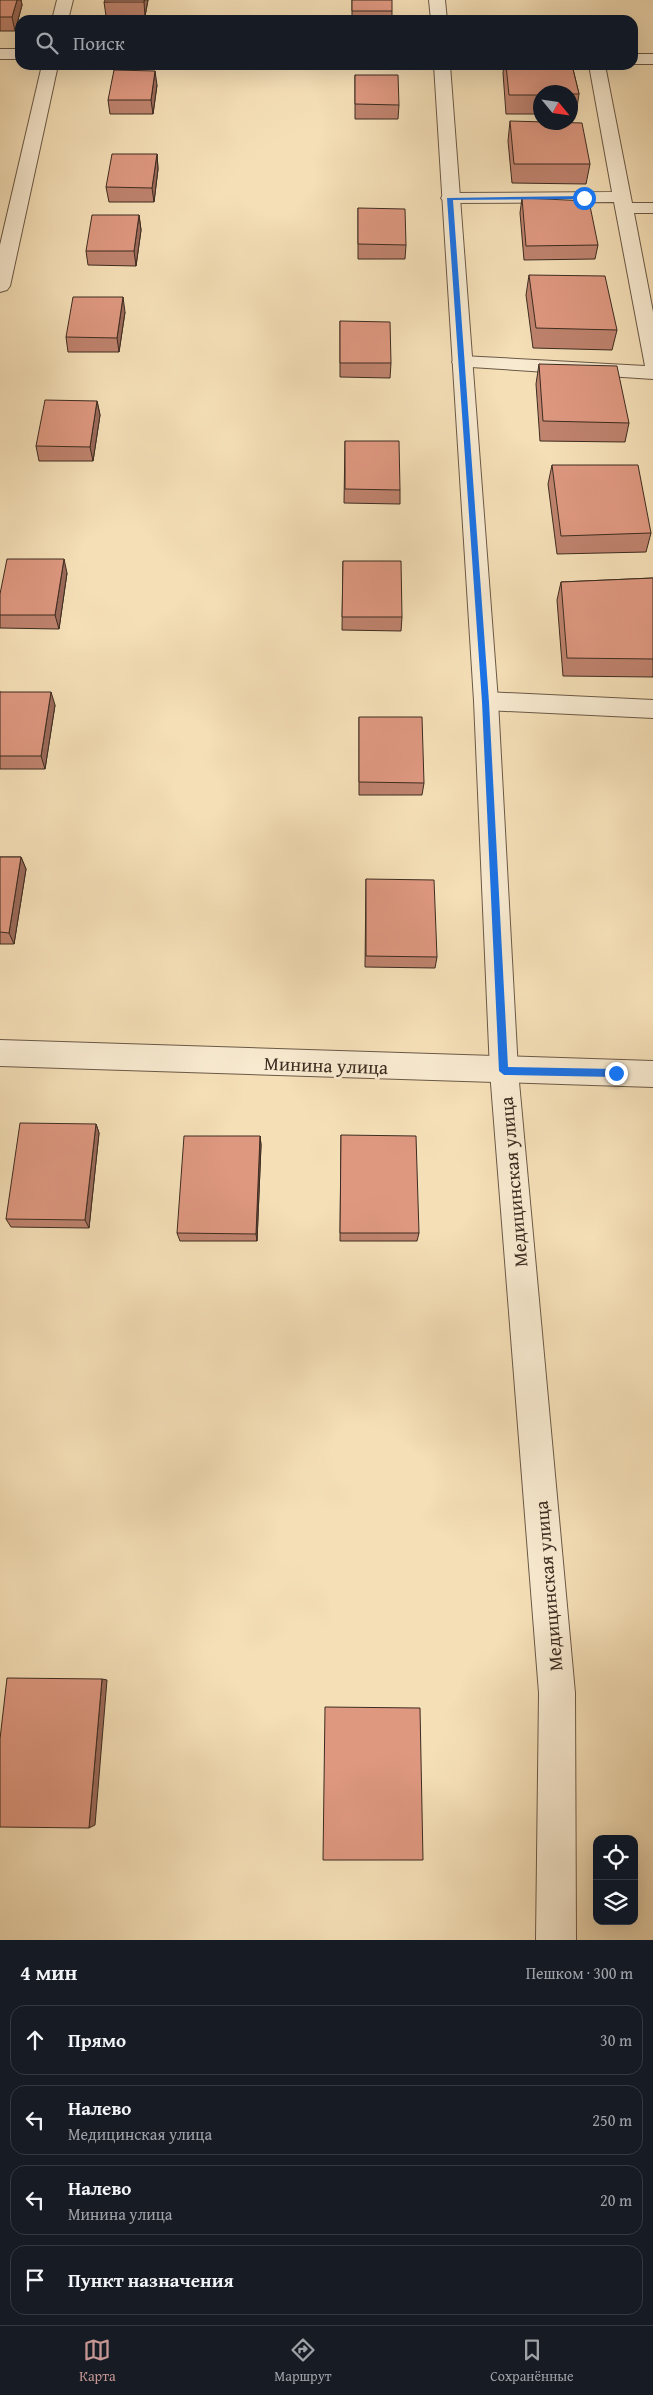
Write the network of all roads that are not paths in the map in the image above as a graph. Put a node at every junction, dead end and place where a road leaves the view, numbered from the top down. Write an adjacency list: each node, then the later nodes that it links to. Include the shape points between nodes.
1 (65, 0): 3 (street)
2 (437, 0): 4 (street)
3 (61, 15)
4 (438, 15)
5 (0, 54): 6 (street)
6 (15, 54)
7 (638, 59): 8 (street)
8 (653, 60)
9 (49, 70): 15 (street)
10 (442, 70): 12 (street, Медицинская улица)
11 (598, 70): 13 (street)
12 (450, 198): 13 (street); 16 (street, Медицинская улица)
13 (623, 203): 14 (street); 17 (street)
14 (653, 208)
15 (0, 286)
16 (462, 362): 18 (street); 19 (street, Медицинская улица)
17 (653, 363)
18 (653, 373)
19 (486, 702): 20 (street); 22 (street, Медицинская улица)
20 (653, 709)
21 (0, 1053): 22 (street, Минина улица)
22 (504, 1071): 23 (street, Минина улица); 24 (street, Медицинская улица, via 557,1694)
23 (653, 1074)
24 (556, 1940)

